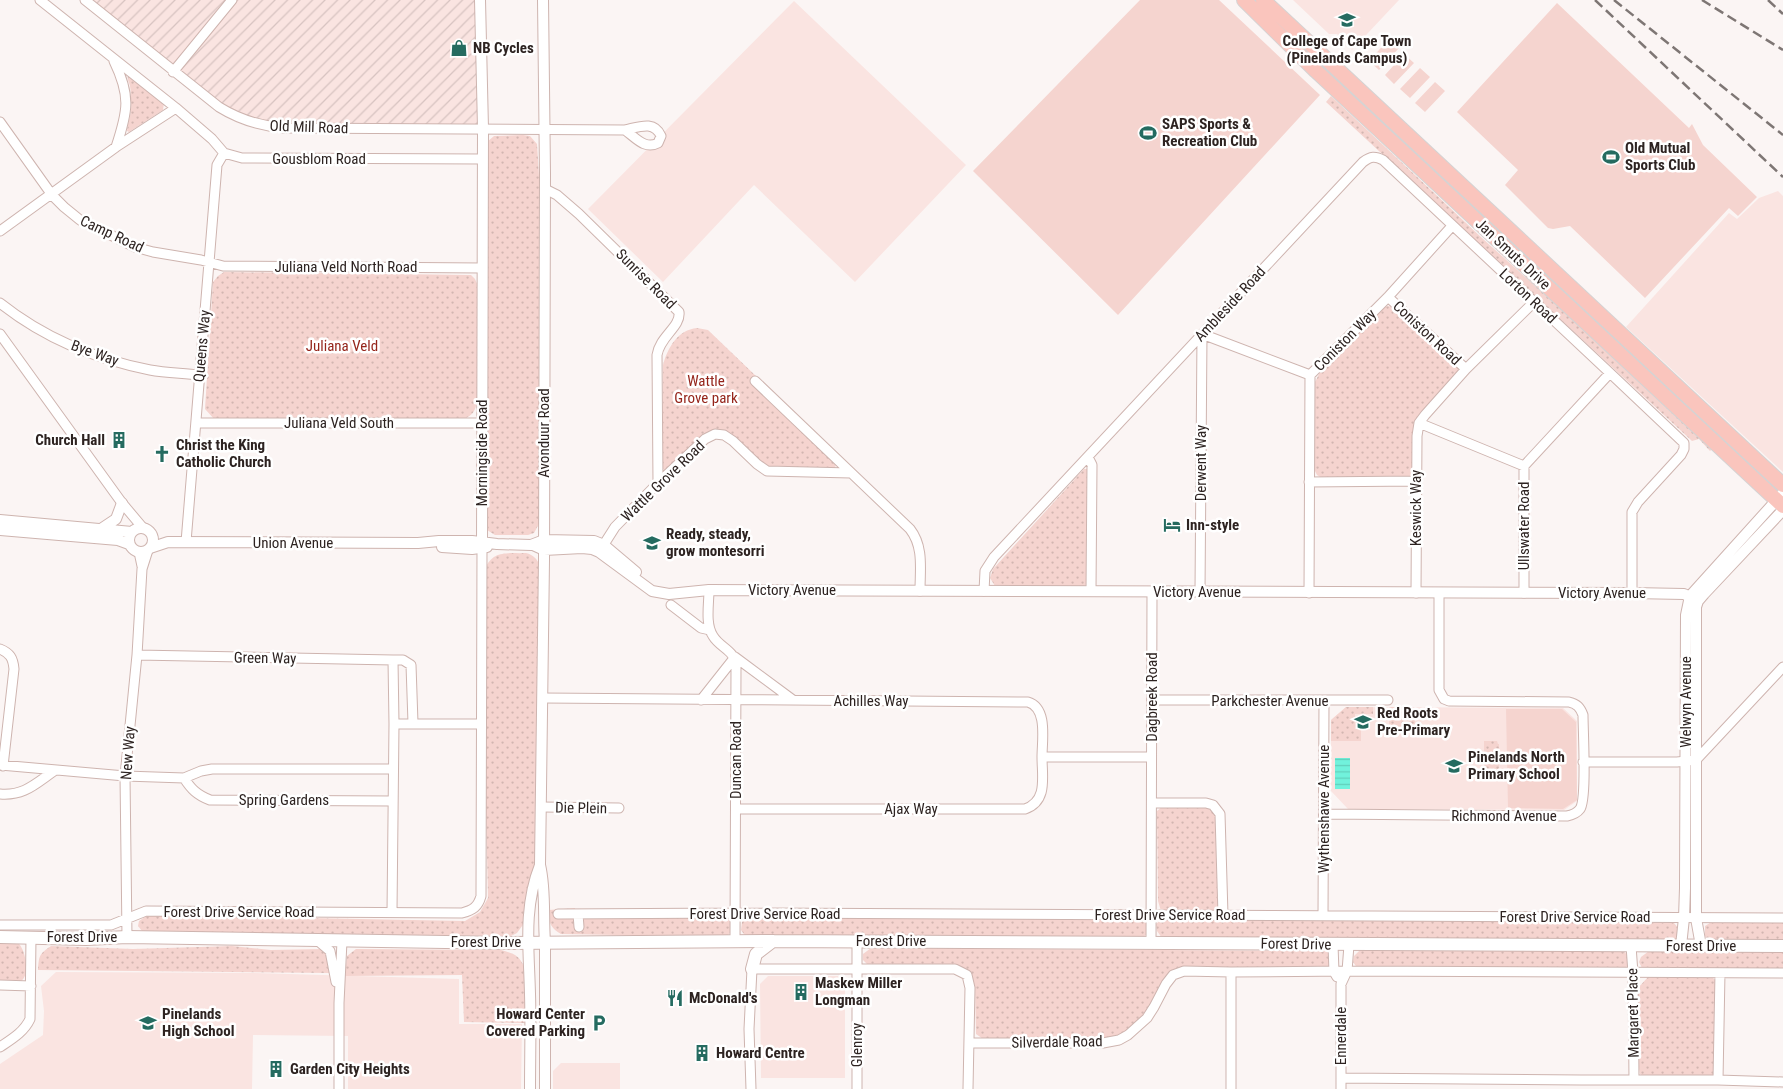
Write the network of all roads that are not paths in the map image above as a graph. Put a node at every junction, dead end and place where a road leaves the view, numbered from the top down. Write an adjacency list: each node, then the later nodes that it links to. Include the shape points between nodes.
1 (40, 0): 8 (street)
2 (85, 0): 9 (street, Old Mill Road)
3 (232, 0): 9 (street)
4 (480, 0): 12 (street, Morningside Road)
5 (543, 0): 13 (street, Avonduur Road)
6 (1244, 0): 45 (main road, Jan Smuts Drive, via 1316,71)
7 (1263, 0): 44 (main road, Jan Smuts Drive)
8 (113, 58): 10 (street); 15 (street, via 125,90 127,106)
9 (173, 72): 12 (street, Old Mill Road, via 228,113 265,126)
10 (176, 108): 15 (street); 16 (street)
11 (0, 122): 20 (street, Camp Road)
12 (482, 128): 13 (street, Old Mill Road); 18 (street, Morningside Road)
13 (545, 129): 14 (street, Old Mill Road); 19 (street, Avonduur Road)
14 (625, 130)
15 (116, 147): 20 (street)
16 (224, 153): 18 (street, Gousblom Road, via 242,158); 23 (street, Queens Way, via 217,165)
17 (1376, 157): 21 (street, Lorton Road); 29 (street, Ambleside Road, via 1363,162)
18 (482, 159): 24 (street, Morningside Road)
19 (545, 189): 43 (street, Sunrise Road, via 562,199 679,312 678,323 658,346); 56 (street, Avonduur Road)
20 (52, 194): 22 (street); 23 (street, Camp Road, via 80,220 116,239 152,252)
21 (1452, 226): 25 (street, Coniston Way); 26 (street, Lorton Road)
22 (0, 231)
23 (210, 263): 24 (street, Juliana Veld North Road, via 223,266); 32 (street, Queens Way)
24 (482, 268): 36 (street, Morningside Road)
25 (1388, 297): 30 (street, Coniston Road); 33 (street, Coniston Way)
26 (1534, 302): 30 (street); 31 (street, Lorton Road)
27 (0, 304): 32 (street, Bye Way, via 29,325 100,357 152,370)
28 (0, 334): 46 (street)
29 (1202, 334): 33 (street); 38 (street, Ambleside Road); 64 (street, Derwent Way)
30 (1466, 369): 37 (street)
31 (1610, 373): 39 (street, Ullswater Road); 69 (street, Lorton Road, via 1684,443 1681,455 1632,512)
32 (199, 375): 35 (street, Queens Way)
33 (1310, 376): 42 (street, Coniston Way)
34 (755, 381): 40 (street)
35 (197, 423): 36 (street, Juliana Veld South); 53 (street, Queens Way)
36 (481, 423): 55 (street, Morningside Road)
37 (1419, 423): 39 (street); 41 (street, Keswick Way)
38 (1088, 457): 61 (street, Ambleside Road, via 989,564 985,571); 62 (street, via 1092,466)
39 (1524, 466): 68 (street, Ullswater Road)
40 (851, 473): 43 (street, Wattle Grove Road, via 767,471 733,441 724,435 714,434 704,439); 60 (street, via 916,536 920,555)
41 (1416, 481): 42 (street); 65 (street, Keswick Way)
42 (1309, 482): 66 (street, Coniston Way)
43 (658, 483): 57 (street, Wattle Grove Road, via 615,527)
44 (1783, 485)
45 (1781, 502): 71 (street, Welwyn Avenue)
46 (122, 503): 49 (street); 50 (street, via 116,519)
47 (0, 520): 50 (street)
48 (0, 530): 50 (street)
49 (136, 530): 50 (street); 51 (street, via 149,531); 54 (street, via 129,539)
50 (101, 534): 54 (street)
51 (152, 535): 52 (street, Union Avenue); 58 (street, via 153,543)
52 (168, 542): 53 (street, Union Avenue); 58 (street, Union Avenue)
53 (186, 542): 55 (street, Union Avenue, via 418,544 439,541)
54 (130, 544): 58 (street, via 134,550)
55 (482, 545): 56 (street, Union Avenue); 89 (street, Morningside Road)
56 (544, 545): 57 (street, Victory Avenue, via 582,540 594,541); 80 (street, Avonduur Road)
57 (601, 548): 59 (street, Victory Avenue, via 652,590 669,594)
58 (146, 550): 76 (street, New Way)
59 (709, 590): 60 (street, Victory Avenue); 74 (street)
60 (920, 591): 61 (street, Victory Avenue)
61 (984, 591): 62 (street, Victory Avenue)
62 (1090, 592): 63 (street, Victory Avenue)
63 (1152, 592): 64 (street, Victory Avenue); 83 (street, Dagbreek Road)
64 (1200, 592): 66 (street, Victory Avenue)
65 (1416, 592): 66 (street, Victory Avenue); 67 (street, Victory Avenue)
66 (1309, 593)
67 (1439, 593): 68 (street, Victory Avenue); 93 (street, via 1439,690 1444,699 1576,704 1583,715)
68 (1524, 593): 69 (street, Victory Avenue)
69 (1632, 593): 70 (street, Victory Avenue)
70 (1672, 595): 71 (street, Victory Avenue, via 1684,594); 73 (street, via 1681,602)
71 (1694, 599): 73 (street, Welwyn Avenue); 92 (street, Welwyn Avenue)
72 (671, 605): 74 (street, via 701,628)
73 (1686, 614): 92 (street, Welwyn Avenue)
74 (710, 630): 77 (street, via 716,641)
75 (0, 649): 94 (street, via 14,661)
76 (136, 655): 78 (street, Green Way); 97 (street, New Way)
77 (735, 657): 81 (street); 82 (street, Duncan Road); 85 (street)
78 (393, 660): 87 (street, Green Way, via 404,660 411,665); 88 (street)
79 (1783, 667): 92 (street)
80 (544, 698): 81 (street, Achilles Way); 102 (street, Avonduur Road)
81 (701, 700): 82 (street, Achilles Way)
82 (736, 700): 85 (street, Achilles Way); 104 (street, Duncan Road)
83 (1152, 700): 86 (street, Parkchester Avenue); 91 (street, Dagbreek Road)
84 (1388, 700): 86 (street, Parkchester Avenue)
85 (793, 701): 90 (street, Achilles Way, via 1033,703 1041,712)
86 (1324, 701): 105 (street, Wythenshawe Avenue)
87 (413, 723): 88 (street); 89 (street)
88 (394, 724): 95 (street)
89 (480, 724): 107 (street, Morningside Road)
90 (1042, 757): 91 (street); 104 (street, Ajax Way, via 1042,795 1033,807 1025,809)
91 (1152, 757): 101 (street, Dagbreek Road)
92 (1691, 760): 93 (street); 116 (street, Welwyn Avenue); 117 (street, Welwyn Avenue)
93 (1583, 762): 105 (street, Richmond Avenue, via 1583,802 1574,814 1567,816)
94 (2, 766): 96 (street, Spring Gardens)
95 (393, 769): 98 (street, Spring Gardens, via 212,769); 100 (street)
96 (54, 771): 97 (street, Spring Gardens); 99 (street, via 23,792)
97 (125, 776): 98 (street, Spring Gardens); 115 (street, New Way)
98 (184, 778): 100 (street, Spring Gardens, via 192,790 210,800)
99 (0, 794)
100 (393, 801): 108 (street)
101 (1152, 803): 112 (street, via 1206,803 1220,814); 113 (street, Dagbreek Road)
102 (542, 807): 103 (street, Die Plein); 106 (street, Avonduur Road)
103 (619, 808)
104 (736, 809): 109 (street, Duncan Road)
105 (1325, 814): 114 (street, Wythenshawe Avenue)
106 (540, 866): 129 (street, Avonduur Road, via 534,879); 130 (street, Avonduur Road)
107 (478, 905): 108 (street, Forest Drive Service Road, via 472,911 462,913)
108 (392, 912): 115 (street, Forest Drive Service Road, via 146,911)
109 (736, 913): 111 (street, Forest Drive Service Road); 113 (street, Forest Drive Service Road); 126 (street, Duncan Road)
110 (558, 914): 111 (street, Forest Drive Service Road)
111 (578, 914): 120 (street)
112 (1222, 915): 113 (street, Forest Drive Service Road); 114 (street, Forest Drive Service Road)
113 (1150, 916): 131 (street, Dagbreek Road)
114 (1323, 916): 116 (street, Forest Drive Service Road)
115 (127, 918): 119 (street, Forest Drive Service Road, via 100,926); 123 (street, New Way)
116 (1684, 918): 117 (street, Forest Drive Service Road); 135 (street, Welwyn Avenue)
117 (1696, 918): 118 (street, Forest Drive Service Road); 136 (street, Welwyn Avenue)
118 (1783, 918)
119 (0, 925)
120 (579, 927)
121 (0, 937): 122 (main road, Forest Drive)
122 (31, 937): 123 (main road, Forest Drive); 148 (street)
123 (127, 937): 124 (main road, Forest Drive)
124 (317, 940): 125 (main road, Forest Drive); 149 (street, via 328,947 332,955)
125 (342, 941): 129 (main road, Forest Drive); 149 (street)
126 (735, 941): 127 (main road, Forest Drive); 130 (main road, Forest Drive)
127 (773, 941): 128 (main road, Forest Drive); 139 (main road, via 756,954)
128 (857, 941): 131 (main road, Forest Drive); 138 (street, Glenroy)
129 (527, 942): 130 (main road, Forest Drive); 158 (street, Avonduur Road)
130 (546, 942): 159 (street, Avonduur Road)
131 (1151, 943): 132 (main road, Forest Drive)
132 (1333, 945): 133 (main road, Forest Drive); 142 (street)
133 (1348, 945): 134 (main road, Forest Drive); 140 (street, Ennerdale)
134 (1631, 946): 135 (main road, Forest Drive); 143 (street, Margaret Place)
135 (1681, 946): 136 (main road, Forest Drive)
136 (1701, 946): 137 (main road, Forest Drive)
137 (1783, 946)
138 (857, 968): 139 (street); 150 (street, via 955,969 967,975 970,988); 161 (street, Glenroy)
139 (752, 969): 160 (street)
140 (1347, 971): 142 (street); 143 (street); 146 (street, Ennerdale)
141 (1231, 972): 142 (street); 150 (street, Silverdale Road, via 1184,971 1173,975 1147,1018 1119,1040 1103,1043); 163 (street)
142 (1334, 972): 146 (street)
143 (1633, 973): 144 (street); 153 (street, Margaret Place)
144 (1720, 973): 145 (street); 154 (street)
145 (1783, 973)
146 (1341, 984): 152 (street, Ennerdale)
147 (0, 985): 148 (street)
148 (31, 986): 151 (street, via 27,1027)
149 (339, 1002): 157 (street)
150 (969, 1043): 162 (street)
151 (0, 1047)
152 (1341, 1078): 156 (street); 164 (street, Ennerdale)
153 (1634, 1080): 154 (street); 156 (street)
154 (1718, 1080): 155 (street)
155 (1783, 1082)
156 (1581, 1085)
157 (339, 1089)
158 (530, 1089)
159 (545, 1089)
160 (750, 1089)
161 (857, 1089)
162 (968, 1089)
163 (1231, 1089)
164 (1341, 1089)

